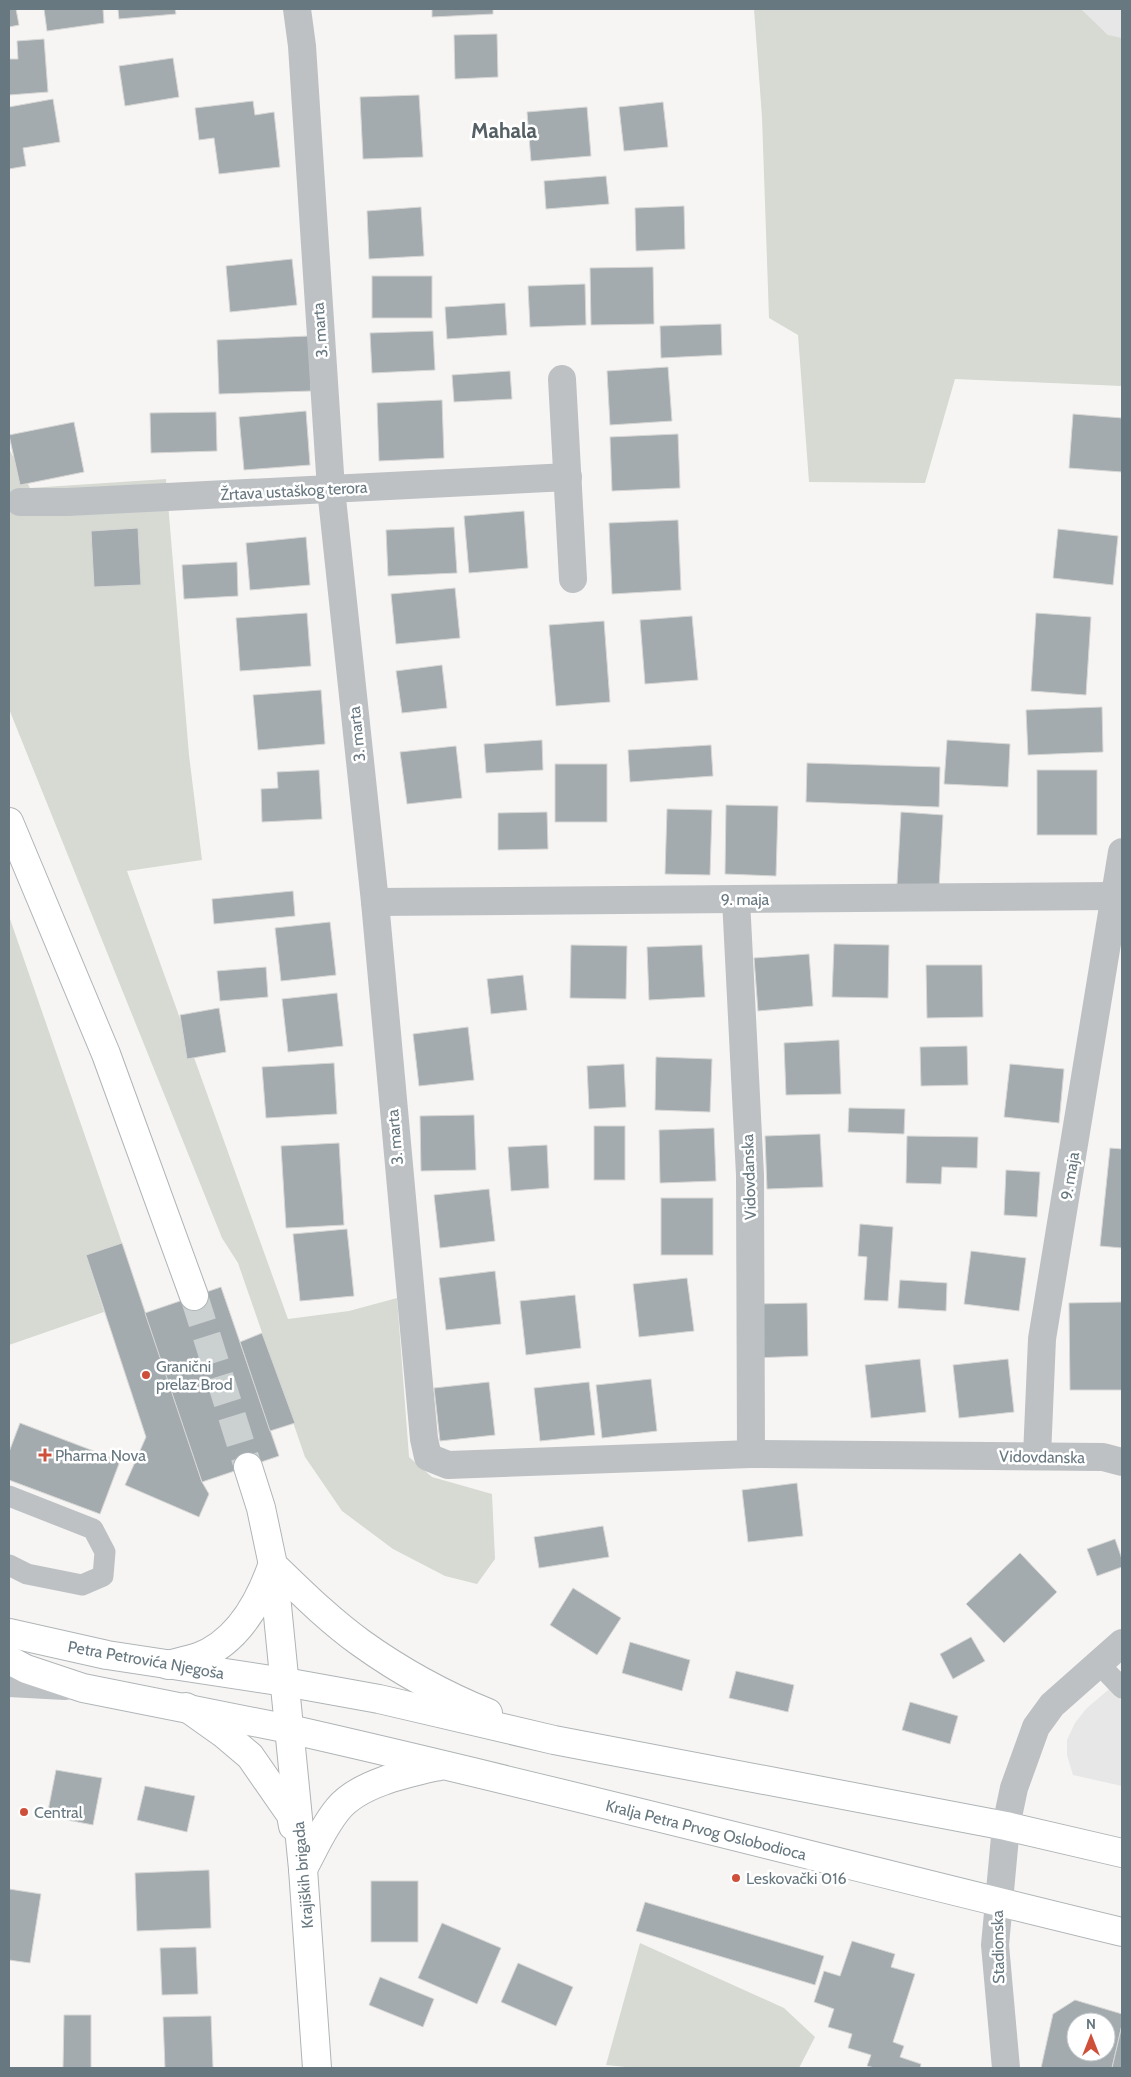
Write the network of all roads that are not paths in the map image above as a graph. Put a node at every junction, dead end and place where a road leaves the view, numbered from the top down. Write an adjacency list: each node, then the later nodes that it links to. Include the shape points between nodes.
1 (297, 9): 4 (street, 3. marta)
2 (562, 379): 3 (street)
3 (568, 477): 4 (street, Žrtava ustaškog terora); 6 (street)
4 (331, 489): 5 (street, Žrtava ustaškog terora); 11 (street, 3. marta)
5 (20, 502)
6 (574, 578)
7 (9, 822): 12 (main road, via 106,1054)
8 (1122, 852): 9 (street, 9. maja)
9 (1115, 896): 10 (street, 9. maja); 14 (street, 9. maja, via 1042,1339)
10 (736, 899): 11 (street, 9. maja); 13 (street, Vidovdanska, via 750,1175)
11 (375, 902): 15 (street, 3. marta, via 407,1272)
12 (194, 1296)
13 (751, 1454): 14 (street, Vidovdanska); 15 (street, Vidovdanska, via 448,1465)
14 (1037, 1456): 16 (street, Vidovdanska, via 1103,1458)
15 (428, 1458)
16 (1122, 1462)
17 (248, 1466): 20 (main road, Krajiških brigada)
18 (9, 1496): 19 (lane, via 93,1529 105,1552 103,1576 82,1585 27,1574)
19 (9, 1564)
20 (273, 1565): 24 (main road, via 250,1615 236,1632 199,1657); 26 (main road, Krajiških brigada); 32 (main road, via 322,1612 361,1643 402,1669 482,1710)
21 (9, 1633): 24 (main road, Petra Petrovića Njegoša, via 107,1655)
22 (1122, 1643): 25 (street, Stadionska)
23 (9, 1660): 28 (main road)
24 (168, 1664): 26 (main road, Petra Petrovića Njegoša)
25 (1099, 1664): 29 (lane); 34 (street, Stadionska, via 1052,1705 1036,1728 1016,1779)
26 (285, 1682): 31 (main road, Krajiških brigada); 32 (main road, via 378,1699)
27 (9, 1683): 28 (street)
28 (83, 1688): 30 (main road)
29 (1122, 1688)
30 (186, 1708): 31 (main road); 36 (main road, via 250,1756 272,1784 291,1815)
31 (289, 1729): 33 (main road, Kralja Petra Prvog Oslobodioca); 36 (main road, Krajiških brigada)
32 (554, 1740): 34 (main road)
33 (444, 1764): 36 (main road, via 388,1778 339,1807); 37 (main road, Kralja Petra Prvog Oslobodioca)
34 (1006, 1826): 35 (main road); 37 (street, Stadionska)
35 (1122, 1853)
36 (303, 1869): 39 (main road, Krajiških brigada)
37 (997, 1902): 38 (main road, Kralja Petra Prvog Oslobodioca); 40 (street, Stadionska, via 994,1945)
38 (1122, 1932)
39 (317, 2068)
40 (1006, 2068)

